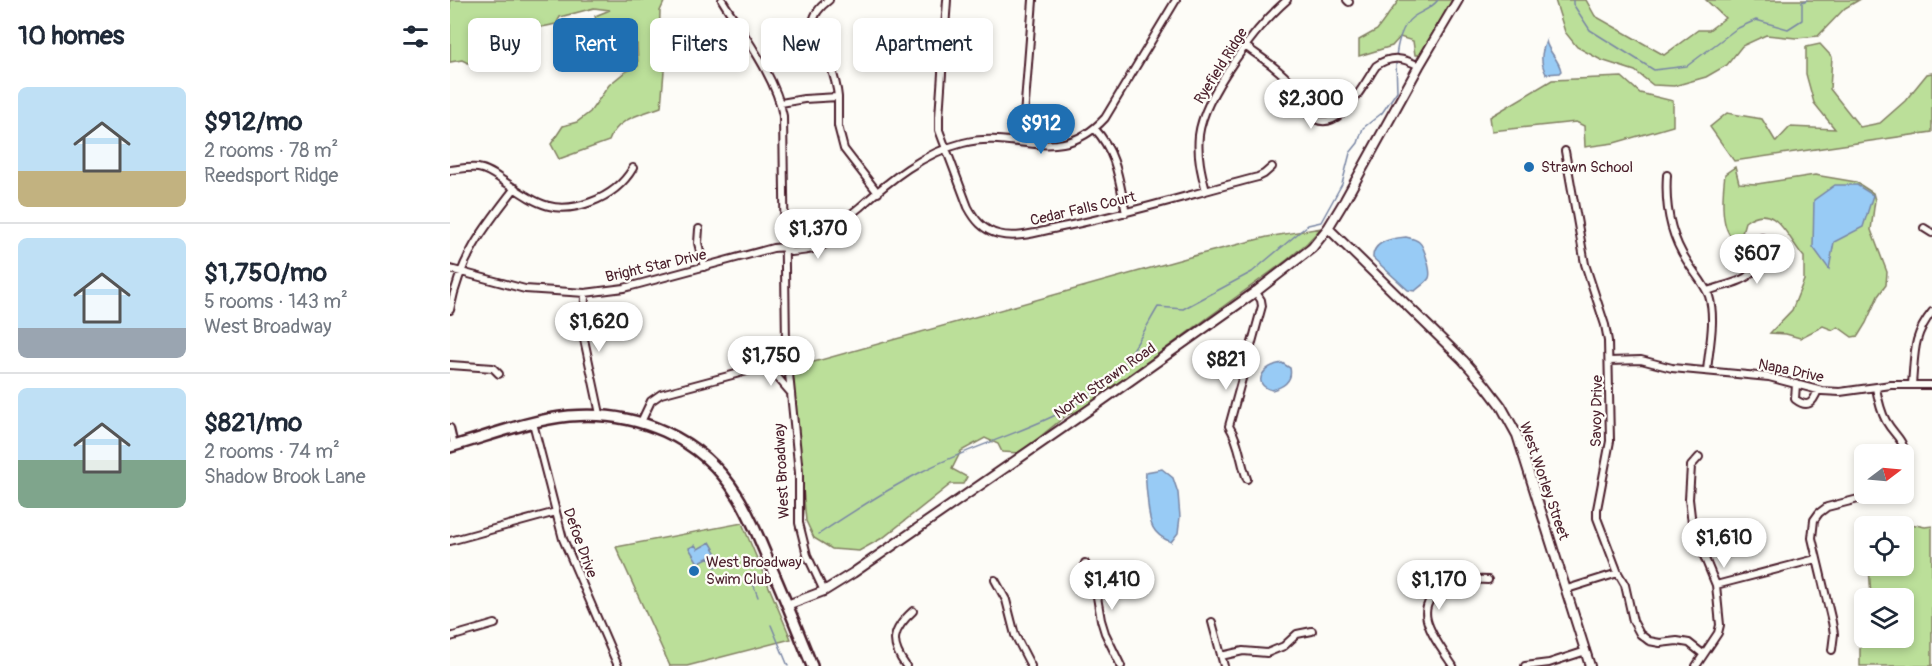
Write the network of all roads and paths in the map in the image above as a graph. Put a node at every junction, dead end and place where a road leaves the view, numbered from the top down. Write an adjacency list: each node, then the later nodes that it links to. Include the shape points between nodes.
1 (722, 0): 11 (street, West Broadway)
2 (829, 0): 10 (street, via 819,8 812,22 837,83)
3 (947, 0): 14 (street, Cedar Falls Court, via 939,117)
4 (1033, 0): 13 (street)
5 (1176, 0): 12 (street)
6 (1287, 0): 8 (street, Ryefield Ridge)
7 (1458, 0): 9 (street, North Strawn Road)
8 (1245, 46): 9 (street, via 1286,78 1304,111 1325,121 1346,111 1382,62 1399,58); 21 (street, Ryefield Ridge, via 1202,120 1198,159)
9 (1419, 66): 24 (street, North Strawn Road)
10 (838, 97): 11 (street); 22 (street, via 838,126 844,149)
11 (781, 103): 29 (street, West Broadway)
12 (1095, 129): 13 (street, via 1067,143); 23 (street, via 1113,156)
13 (1022, 142): 14 (street, via 982,140)
14 (946, 148): 22 (street, via 918,162); 23 (street, Cedar Falls Court, via 968,207 989,231 1026,234)
15 (1565, 151): 39 (street, Savoy Drive, via 1579,238 1605,325)
16 (1272, 167): 21 (street, Cedar Falls Court, via 1258,177)
17 (633, 168): 20 (street, via 626,180 607,196 581,206 561,209 543,205)
18 (450, 170): 20 (street, via 479,168)
19 (1667, 175): 34 (street, via 1666,201 1673,233)
20 (515, 188): 32 (street, via 470,249)
21 (1206, 190): 23 (street, Cedar Falls Court)
22 (878, 193): 29 (street, Bright Star Drive, via 838,229)
23 (1126, 213)
24 (1328, 228): 33 (street, North Strawn Road, via 1312,248); 67 (street, West Worley Street, via 1463,360 1501,405 1517,435)
25 (1924, 228): 27 (street)
26 (699, 229): 30 (street)
27 (1932, 233)
28 (1762, 238): 34 (street, via 1758,265 1751,274)
29 (785, 247): 30 (street, Bright Star Drive); 38 (street, West Broadway)
30 (704, 267): 35 (street, Bright Star Drive, via 624,288)
31 (450, 269): 32 (street, Bright Star Drive)
32 (460, 272): 35 (street, Bright Star Drive, via 525,289); 36 (street)
33 (1256, 291): 57 (street, via 1262,306 1229,426); 68 (street, North Strawn Road)
34 (1707, 291): 42 (street, via 1712,316)
35 (585, 293): 50 (street, via 584,339)
36 (450, 310)
37 (1932, 312): 45 (street, via 1916,339)
38 (788, 360): 41 (street); 49 (street, West Broadway)
39 (1609, 361): 42 (street, Napa Drive, via 1641,360); 63 (street, Savoy Drive, via 1610,441 1597,518)
40 (450, 365): 43 (street, via 493,369)
41 (764, 365): 49 (street); 51 (street, via 661,394 651,400)
42 (1707, 371): 44 (street, Napa Drive, via 1769,377)
43 (499, 374)
44 (1796, 384): 48 (street, Napa Drive); 48 (street, via 1795,399 1802,404 1814,399)
45 (1912, 384): 46 (street, Napa Drive); 47 (street, Napa Drive)
46 (1932, 385)
47 (1876, 388): 48 (street, Napa Drive); 54 (street, via 1886,421)
48 (1818, 390)
49 (791, 394): 68 (street, West Broadway, via 799,473 799,523 807,555)
50 (600, 414): 51 (main road); 52 (main road)
51 (641, 422): 69 (main road, via 682,440 724,478 754,528)
52 (533, 423): 55 (main road); 59 (street, Defoe Drive)
53 (450, 428): 55 (street)
54 (1903, 444)
55 (452, 446)
56 (1700, 457): 66 (street, via 1691,466 1690,516)
57 (1247, 479)
58 (1854, 500): 61 (street, via 1827,507 1814,520)
59 (556, 512): 60 (street); 79 (street, Defoe Drive, via 563,539)
60 (450, 541)
61 (1816, 559): 66 (street); 75 (street, via 1832,622)
62 (1085, 563): 83 (street, via 1105,633)
63 (1618, 573): 67 (street); 77 (street, Savoy Drive, via 1640,634 1649,641 1689,643)
64 (995, 580): 82 (street)
65 (1488, 580): 85 (street, via 1444,588 1430,601 1427,620)
66 (1716, 585): 77 (street, via 1719,633)
67 (1567, 589): 76 (street, West Worley Street)
68 (824, 591): 69 (street, North Strawn Road)
69 (787, 605): 80 (main road)
70 (913, 611): 81 (street, via 895,634 896,650)
71 (1212, 622): 78 (street)
72 (495, 624): 74 (street)
73 (1312, 631): 78 (street, via 1298,634 1267,653 1243,651)
74 (450, 637)
75 (1832, 650)
76 (1586, 651): 86 (street); 87 (street, West Worley Street)
77 (1703, 654): 88 (street)
78 (1221, 656): 84 (street)
79 (618, 666)
80 (812, 666)
81 (906, 666)
82 (1031, 666)
83 (1121, 666)
84 (1224, 666)
85 (1453, 666)
86 (1525, 666)
87 (1590, 666)
88 (1696, 666)

